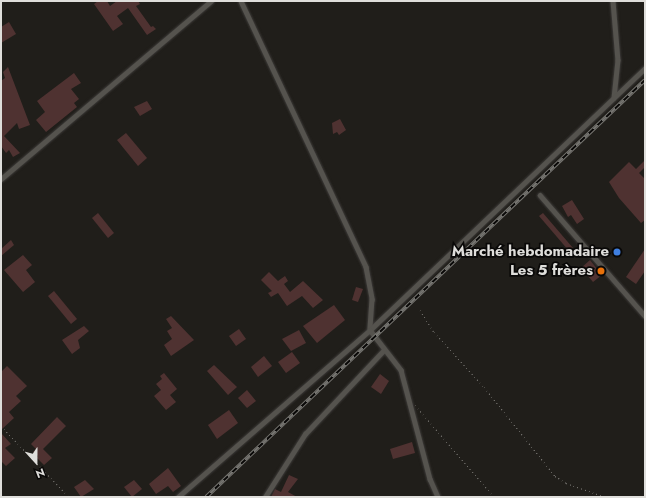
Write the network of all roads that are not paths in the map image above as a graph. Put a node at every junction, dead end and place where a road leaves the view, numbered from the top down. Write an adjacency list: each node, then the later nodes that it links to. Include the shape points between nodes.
1 (211, 1): 6 (street)
2 (242, 1): 9 (street, via 366,267 372,299)
3 (613, 1): 5 (street, via 618,60)
4 (645, 68): 5 (street)
5 (614, 98): 9 (street)
6 (1, 179)
7 (540, 195): 8 (street)
8 (645, 316)
9 (370, 330): 10 (street); 11 (street)
10 (384, 350): 12 (street, via 305,434); 13 (street, via 401,370 430,479)
11 (178, 497)
12 (265, 497)
13 (438, 497)

